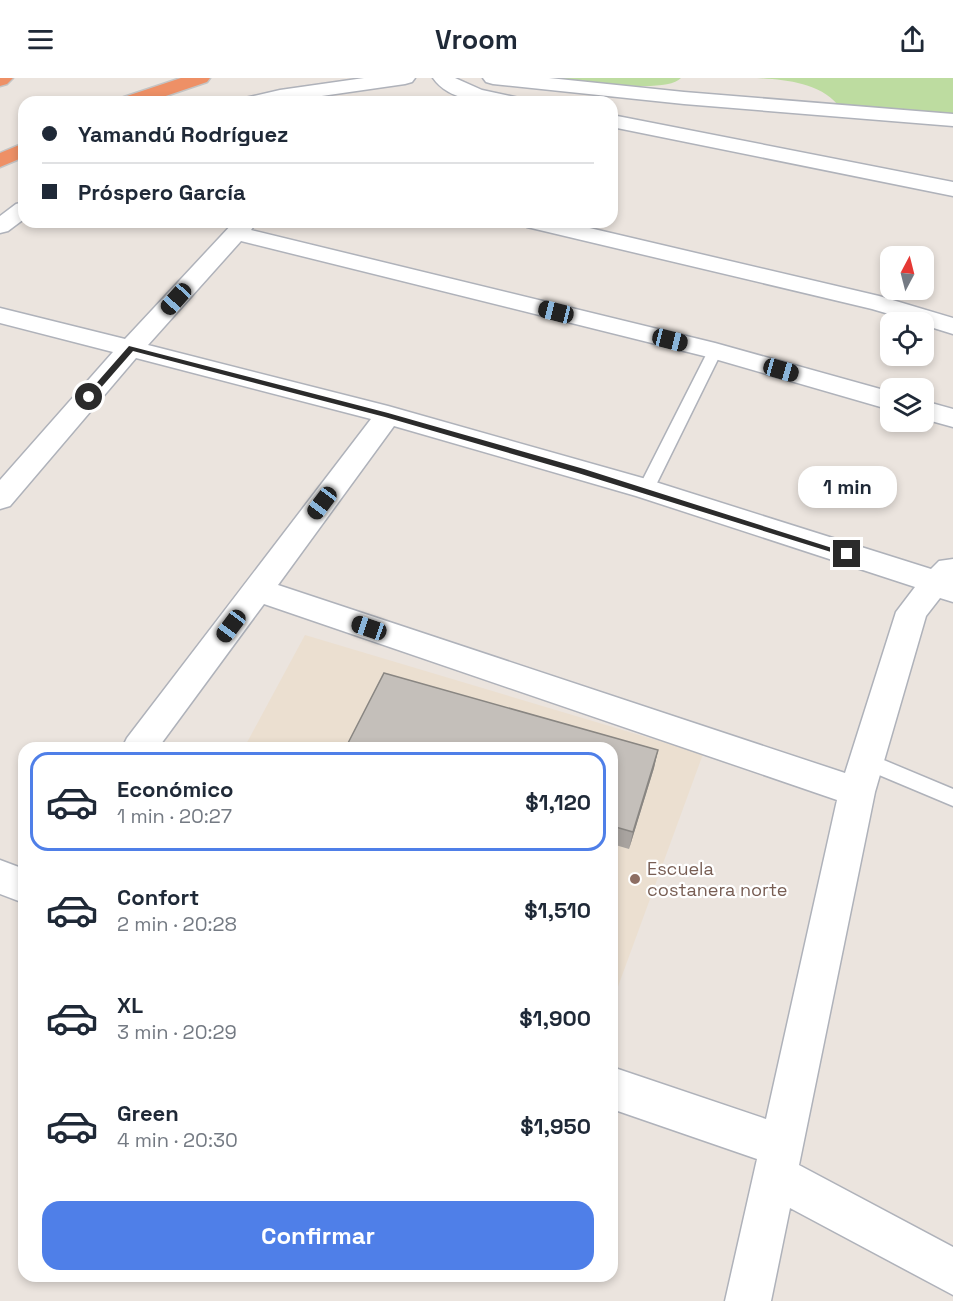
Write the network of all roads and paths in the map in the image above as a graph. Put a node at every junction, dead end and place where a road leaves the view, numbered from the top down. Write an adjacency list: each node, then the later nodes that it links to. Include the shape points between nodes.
1 (200, 78): 9 (highway)
2 (405, 78): 8 (street)
3 (443, 78): 11 (street, via 452,87)
4 (493, 78): 12 (street)
5 (702, 82): 12 (street)
6 (262, 84): 10 (street)
7 (803, 89): 13 (street, via 823,102)
8 (356, 93): 10 (street)
9 (146, 96)
10 (280, 96)
11 (484, 96)
12 (684, 98): 13 (street)
13 (825, 110): 14 (street)
14 (953, 120)
15 (618, 122): 18 (street)
16 (18, 152): 17 (highway)
17 (0, 160)
18 (953, 189)
19 (18, 213): 20 (street)
20 (0, 226)
21 (241, 228): 25 (street); 26 (street)
22 (560, 228): 24 (street, via 879,303)
23 (0, 315): 25 (street)
24 (953, 326)
25 (131, 348): 29 (street); 31 (street)
26 (716, 351): 27 (street); 32 (lane)
27 (880, 398)
28 (934, 413): 30 (street)
29 (388, 415): 32 (street); 35 (street)
30 (953, 418)
31 (9, 475): 33 (street)
32 (646, 489): 34 (street)
33 (0, 499)
34 (947, 580): 37 (street, via 912,612)
35 (257, 590): 36 (street); 37 (street)
36 (143, 742)
37 (862, 776): 38 (lane); 42 (street)
38 (953, 798)
39 (0, 878): 40 (street)
40 (18, 884)
41 (618, 1091): 42 (street)
42 (777, 1160): 43 (street); 44 (street)
43 (953, 1272)
44 (748, 1301)

